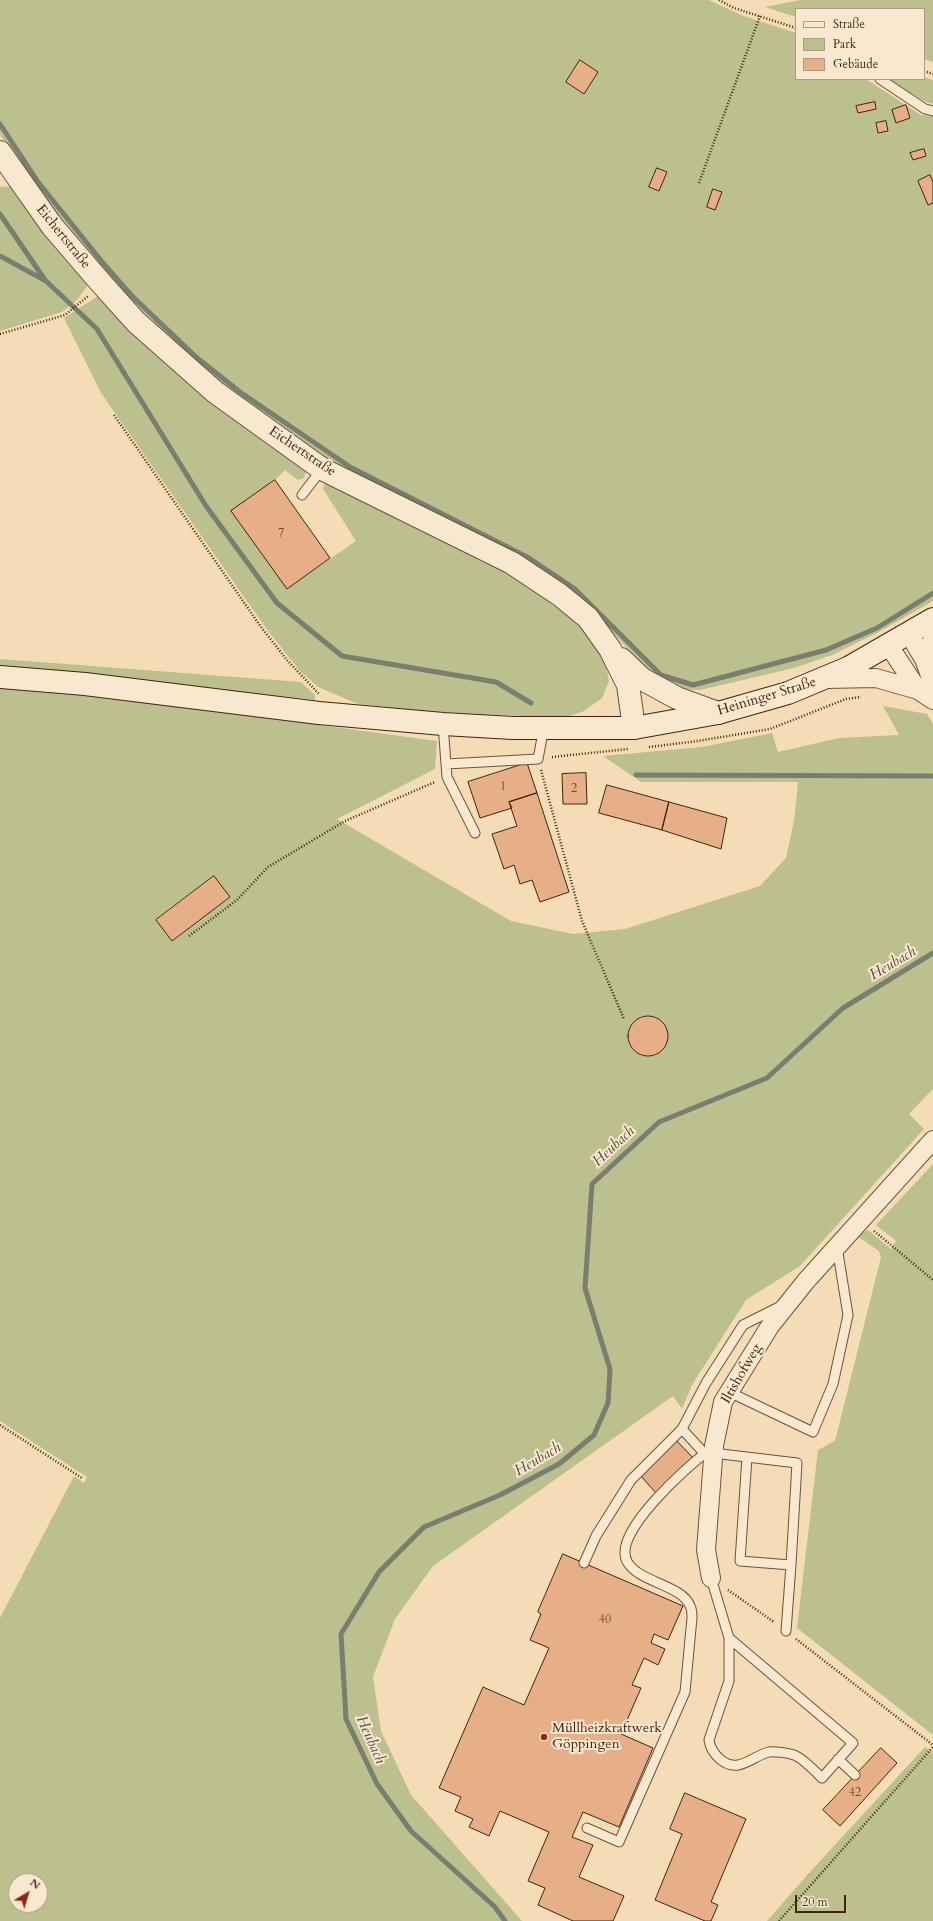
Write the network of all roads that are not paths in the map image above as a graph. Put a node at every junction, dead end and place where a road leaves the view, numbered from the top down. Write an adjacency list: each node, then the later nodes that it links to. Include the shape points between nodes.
1 (882, 80): 2 (lane, via 925,109)
2 (933, 111)
3 (0, 152): 4 (street, Eichertstraße, via 9,171 52,226 136,322 215,392)
4 (322, 469): 5 (lane); 10 (street, Eichertstraße, via 512,563 560,595 588,618)
5 (302, 495)
6 (933, 619): 7 (street, Heininger Straße)
7 (909, 634): 9 (street, Heininger Straße); 11 (street)
8 (933, 638): 11 (street)
9 (889, 646): 13 (street, Heininger Straße); 14 (street)
10 (610, 649): 16 (street, via 642,679 677,698); 19 (street, Eichertstraße, via 628,685)
11 (924, 659): 14 (street)
12 (0, 677): 17 (street, Heininger Straße, via 85,684 342,715)
13 (823, 679): 14 (street, via 876,678); 16 (street, Heininger Straße, via 788,693)
14 (926, 687): 15 (street)
15 (933, 700)
16 (718, 713): 19 (street, Heininger Straße)
17 (443, 724): 18 (street, Heininger Straße); 20 (lane)
18 (544, 727): 19 (street, Heininger Straße); 20 (lane, via 538,759)
19 (634, 728)
20 (446, 764): 21 (lane, via 447,777)
21 (475, 833)
22 (933, 1140): 23 (street, Iltishofweg)
23 (837, 1247): 24 (street, Iltishofweg); 25 (lane, via 848,1315 833,1384 813,1432)
24 (790, 1302): 25 (street, Iltishofweg, via 770,1326); 26 (lane, via 743,1325 706,1383)
25 (729, 1392): 27 (street, Iltishofweg, via 723,1402)
26 (682, 1429): 27 (lane); 29 (lane, via 631,1480 596,1536)
27 (710, 1451): 28 (lane); 31 (street, Iltishofweg, via 706,1550); 36 (lane, via 662,1492 630,1534 624,1549 624,1556 629,1565 650,1580 683,1595 690,1606 692,1618 685,1692 619,1842)
28 (747, 1457): 30 (lane, via 797,1463); 30 (lane, via 740,1561)
29 (584, 1563)
30 (791, 1565): 32 (lane)
31 (711, 1578): 33 (lane)
32 (786, 1631)
33 (729, 1638): 34 (lane, via 853,1743); 34 (lane, via 729,1681 709,1740 716,1756 728,1765 737,1766 770,1752 796,1755 822,1778)
34 (838, 1759): 35 (lane)
35 (856, 1775)
36 (587, 1828)

